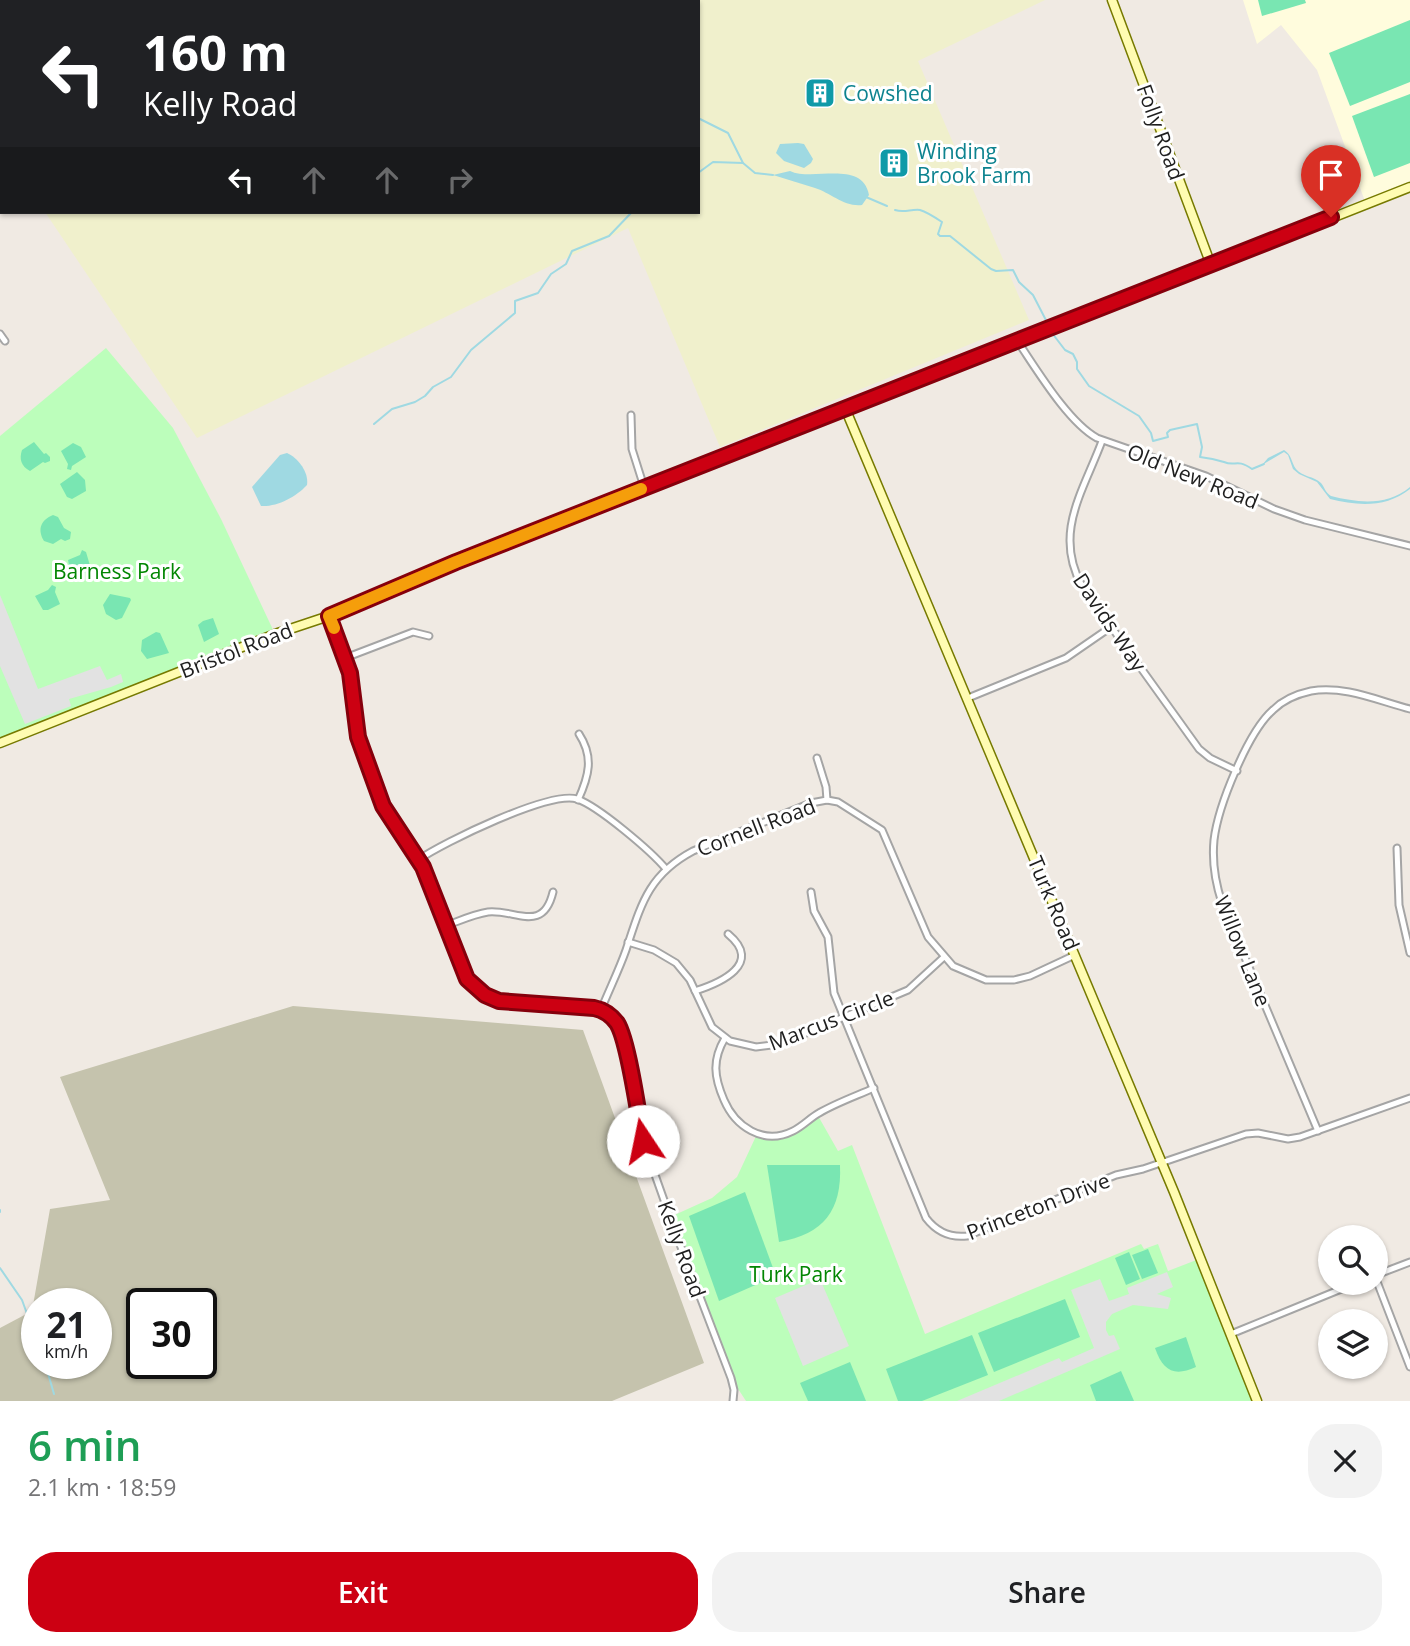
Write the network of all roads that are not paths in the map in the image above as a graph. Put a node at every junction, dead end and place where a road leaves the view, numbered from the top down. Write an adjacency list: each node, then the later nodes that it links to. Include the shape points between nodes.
1 (1112, 0): 3 (main road, Folly Road)
2 (1410, 187): 3 (main road, Bristol Road)
3 (1211, 265): 6 (main road, Bristol Road)
4 (0, 334): 5 (street)
5 (5, 341)
6 (1018, 342): 7 (main road, Bristol Road); 9 (street, Old New Road, via 1077,422)
7 (845, 408): 10 (main road, Bristol Road); 16 (main road, Turk Road)
8 (631, 415): 10 (street, via 632,449)
9 (1102, 440): 11 (street, Old New Road, via 1206,476 1305,520); 13 (street, Davids Way, via 1072,517 1069,540 1077,576)
10 (644, 488): 12 (main road, Bristol Road)
11 (1410, 546)
12 (329, 616): 15 (street); 19 (main road, Bristol Road)
13 (1111, 627): 16 (street, via 1066,659); 21 (street, Davids Way, via 1199,749)
14 (429, 636): 15 (street, via 413,632)
15 (345, 658): 25 (street, via 361,748 383,806)
16 (968, 698): 33 (main road, Turk Road)
17 (1410, 709): 21 (street, Willow Lane, via 1335,690 1298,695 1277,706 1261,724)
18 (579, 734): 22 (street, via 587,746 590,768)
19 (0, 743)
20 (817, 758): 23 (street)
21 (1237, 771): 41 (street, Willow Lane, via 1215,831 1218,892)
22 (578, 800): 25 (street, via 545,802 445,843); 26 (street, via 605,816)
23 (827, 800): 26 (street, Cornell Road, via 693,851); 34 (street, Cornell Road, via 844,804 881,830 923,926)
24 (1397, 848): 32 (street, via 1399,905)
25 (418, 860): 29 (street)
26 (666, 869): 31 (street, Cornell Road, via 645,896)
27 (553, 892): 29 (street, via 543,912 531,917 490,912)
28 (811, 892): 37 (street, Princeton Drive, via 814,911 828,937 834,993)
29 (445, 926): 36 (street, via 464,974 485,995 505,1002)
30 (728, 934): 35 (street, via 741,951 735,971 716,985)
31 (628, 943): 35 (street, via 654,950 676,963); 36 (street, Cornell Road)
32 (1410, 953)
33 (1075, 955): 34 (street, Cornell Road, via 1022,979 995,981 968,974); 42 (main road, Turk Road)
34 (944, 957): 37 (street, Marcus Circle, via 908,990)
35 (695, 991): 38 (street, via 712,1027)
36 (601, 1010): 49 (street, Kelly Road, via 621,1033 643,1141 731,1378)
37 (845, 1017): 38 (street, Marcus Circle, via 769,1047); 39 (street, Princeton Drive)
38 (725, 1038): 39 (street, via 716,1060 717,1085 729,1113 757,1134 792,1132 821,1112)
39 (874, 1088): 42 (street, Princeton Drive, via 926,1218 946,1234 967,1236 1122,1173)
40 (1410, 1098): 41 (street, Princeton Drive)
41 (1318, 1131): 42 (street, Princeton Drive, via 1288,1139 1246,1134)
42 (1161, 1162): 47 (main road, Turk Road)
43 (1410, 1262): 44 (street)
44 (1388, 1272)
45 (1327, 1295): 47 (street)
46 (1383, 1295): 48 (street)
47 (1231, 1334): 50 (main road, Turk Road)
48 (1410, 1367)
49 (733, 1401)
50 (1257, 1401)

